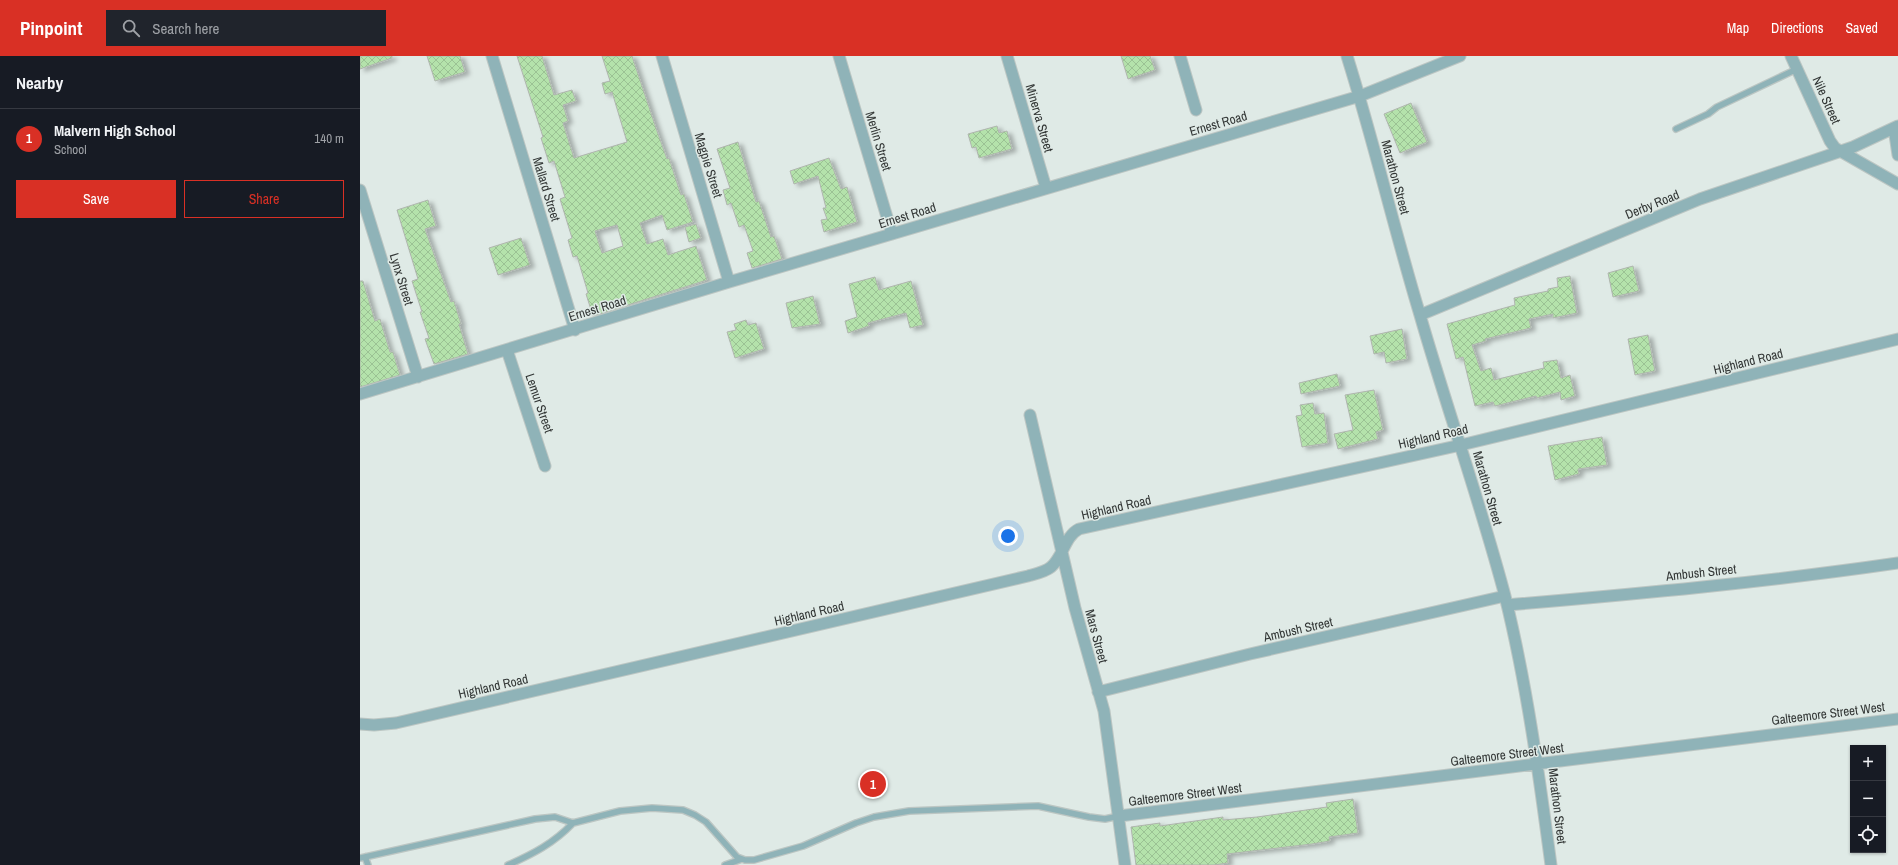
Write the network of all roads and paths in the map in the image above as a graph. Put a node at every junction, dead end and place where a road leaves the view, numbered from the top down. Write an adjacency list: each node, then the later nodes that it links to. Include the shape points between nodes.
1 (492, 56): 22 (street, Mallard Street)
2 (662, 56): 20 (street, Magpie Street)
3 (839, 56): 19 (street, Merlin Street)
4 (1007, 56): 17 (street, Minerva Street)
5 (1180, 56): 11 (street)
6 (1347, 56): 10 (street, Marathon Street)
7 (1460, 56): 10 (street, Ernest Road)
8 (1791, 56): 9 (street, Nile Street)
9 (1797, 69): 13 (lane); 14 (street, Nile Street, via 1830,141)
10 (1360, 96): 17 (street, Ernest Road); 21 (street, Marathon Street)
11 (1196, 110)
12 (1896, 127): 14 (street, Derby Road); 15 (street)
13 (1676, 129)
14 (1841, 152): 16 (street); 21 (street, Derby Road, via 1700,199)
15 (1898, 155)
16 (1898, 184)
17 (1046, 188): 19 (street, Ernest Road)
18 (360, 190): 25 (street, Lynx Street)
19 (892, 234): 20 (street, Ernest Road)
20 (729, 282): 22 (street, Ernest Road)
21 (1420, 315): 28 (street, Marathon Street)
22 (575, 330): 24 (street, Ernest Road)
23 (1898, 339): 28 (street, Highland Road)
24 (507, 350): 25 (street, Ernest Road); 29 (street, Lemur Street)
25 (418, 377): 26 (street, Ernest Road)
26 (360, 394)
27 (1030, 415): 30 (street, Mars Street)
28 (1461, 445): 30 (street, Highland Road, via 1079,529 1071,535); 32 (street, Marathon Street)
29 (545, 466)
30 (1062, 553): 33 (street, Mars Street, via 1084,646); 35 (street, Highland Road, via 1048,570 1028,576 396,723)
31 (1898, 563): 32 (street, Ambush Street, via 1604,597)
32 (1506, 601): 33 (street, Ambush Street, via 1250,654); 36 (street, Marathon Street, via 1518,650)
33 (1098, 692): 37 (street, Mars Street, via 1107,727)
34 (1898, 719): 36 (street, Galteemore Street West)
35 (360, 724)
36 (1538, 764): 37 (street, Galteemore Street West); 45 (street, Marathon Street)
37 (1119, 816): 40 (lane, via 1105,819 1038,806 891,813 856,823 789,851 754,860); 44 (street, Mars Street)
38 (573, 823): 39 (lane, via 555,817 534,819); 40 (lane, via 620,811 652,808 683,810 706,822 737,857); 42 (lane, via 549,844)
39 (362, 858): 41 (lane)
40 (742, 859): 43 (lane)
41 (368, 865)
42 (508, 865)
43 (725, 865)
44 (1125, 865)
45 (1551, 865)

